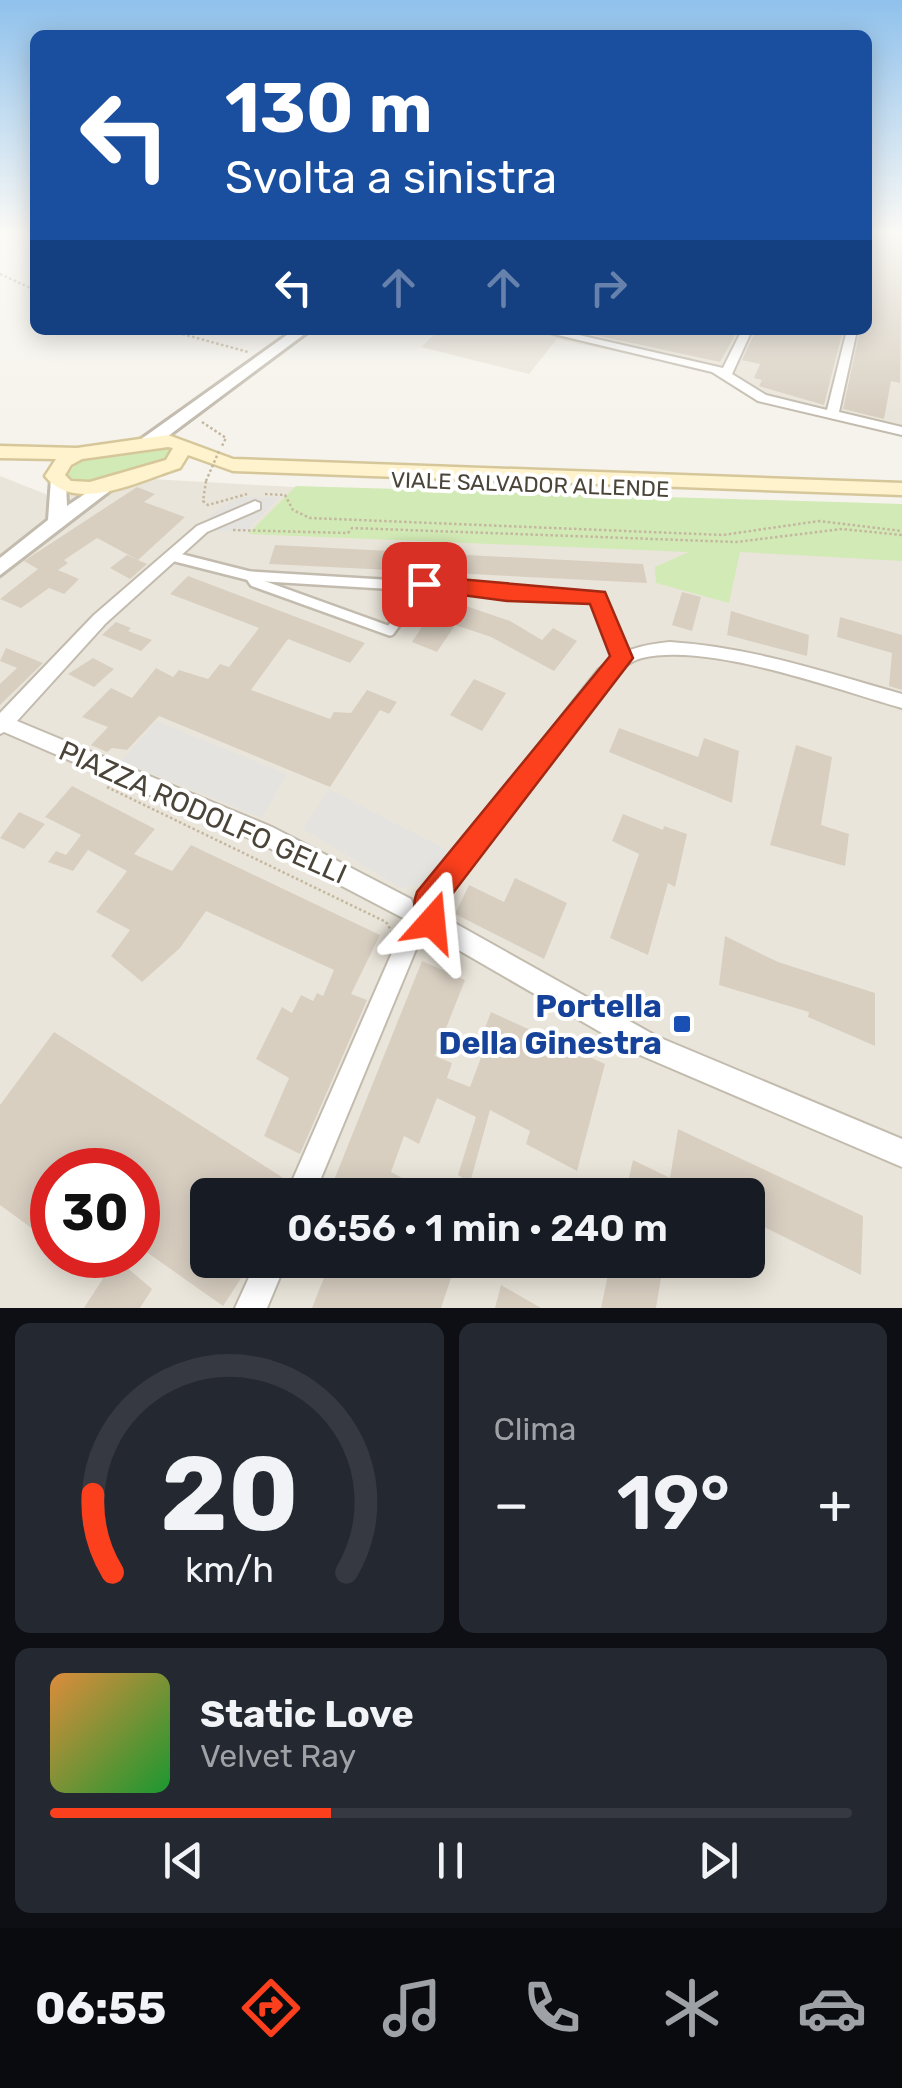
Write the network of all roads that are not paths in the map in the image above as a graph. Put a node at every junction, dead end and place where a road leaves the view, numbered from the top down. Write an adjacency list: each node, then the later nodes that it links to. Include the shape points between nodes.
1 (296, 335): 7 (street)
2 (563, 335): 5 (street)
3 (744, 335): 5 (street)
4 (851, 335): 6 (street)
5 (726, 374): 6 (street, via 762,398)
6 (832, 415): 8 (street)
7 (186, 418): 9 (street); 10 (street)
8 (902, 430)
9 (146, 444): 10 (main road); 12 (main road)
10 (181, 445): 14 (main road, via 178,462); 17 (main road, VIALE SALVADOR ALLENDE, via 224,464)
11 (0, 452): 12 (main road)
12 (77, 454): 15 (main road, via 59,466)
13 (0, 464): 15 (main road)
14 (157, 470): 16 (main road); 18 (main road, VIALE SALVADOR ALLENDE)
15 (56, 482): 16 (main road, via 81,489); 20 (street)
16 (110, 482): 20 (street)
17 (902, 489)
18 (902, 497)
19 (255, 506): 21 (street, via 202,529)
20 (58, 523): 22 (street)
21 (171, 556): 23 (lane); 27 (street, via 100,619)
22 (0, 568)
23 (250, 576): 24 (lane); 24 (lane, via 390,631)
24 (424, 584): 25 (lane, via 597,597)
25 (622, 658): 26 (street, via 666,648 703,651); 28 (street)
26 (902, 700)
27 (1, 724): 28 (street, PIAZZA RODOLFO GELLI, via 264,834)
28 (414, 920): 29 (street, PIAZZA RODOLFO GELLI, via 649,1046); 30 (street)
29 (902, 1153)
30 (307, 1178)
31 (264, 1278): 32 (street)
32 (251, 1308)

